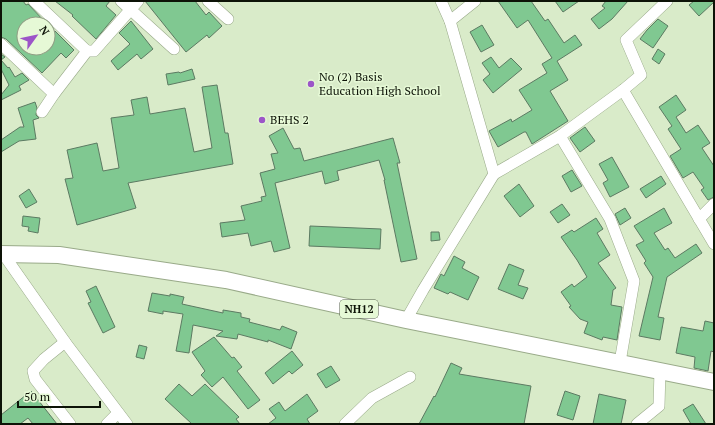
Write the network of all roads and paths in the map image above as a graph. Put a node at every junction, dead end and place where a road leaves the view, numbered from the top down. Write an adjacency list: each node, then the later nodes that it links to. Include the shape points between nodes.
1 (34, 1): 12 (street)
2 (121, 1): 7 (street)
3 (208, 1): 8 (street)
4 (441, 1): 9 (street)
5 (475, 1): 9 (street)
6 (667, 1): 13 (street, via 626,40 640,75)
7 (134, 5): 11 (street); 12 (street, via 94,51)
8 (228, 19)
9 (450, 20): 17 (street)
10 (1, 44): 14 (street)
11 (174, 49)
12 (87, 51): 14 (street)
13 (623, 90): 16 (street); 19 (street)
14 (54, 94): 15 (street)
15 (42, 112)
16 (560, 136): 17 (street); 24 (street, via 610,218 634,281)
17 (494, 174): 22 (street)
18 (714, 204): 19 (street)
19 (699, 219): 20 (street)
20 (714, 244)
21 (2, 255): 22 (highway, NH12, via 59,255 226,280); 23 (street)
22 (406, 320): 24 (highway, NH12)
23 (65, 342): 28 (street); 29 (street, via 33,371 35,379)
24 (620, 362): 25 (highway, NH12)
25 (660, 370): 27 (highway, NH12); 33 (street, via 659,406)
26 (410, 377): 32 (street, via 372,398)
27 (714, 382)
28 (118, 413): 30 (street); 31 (street)
29 (70, 424)
30 (107, 424)
31 (127, 424)
32 (345, 424)
33 (637, 424)

